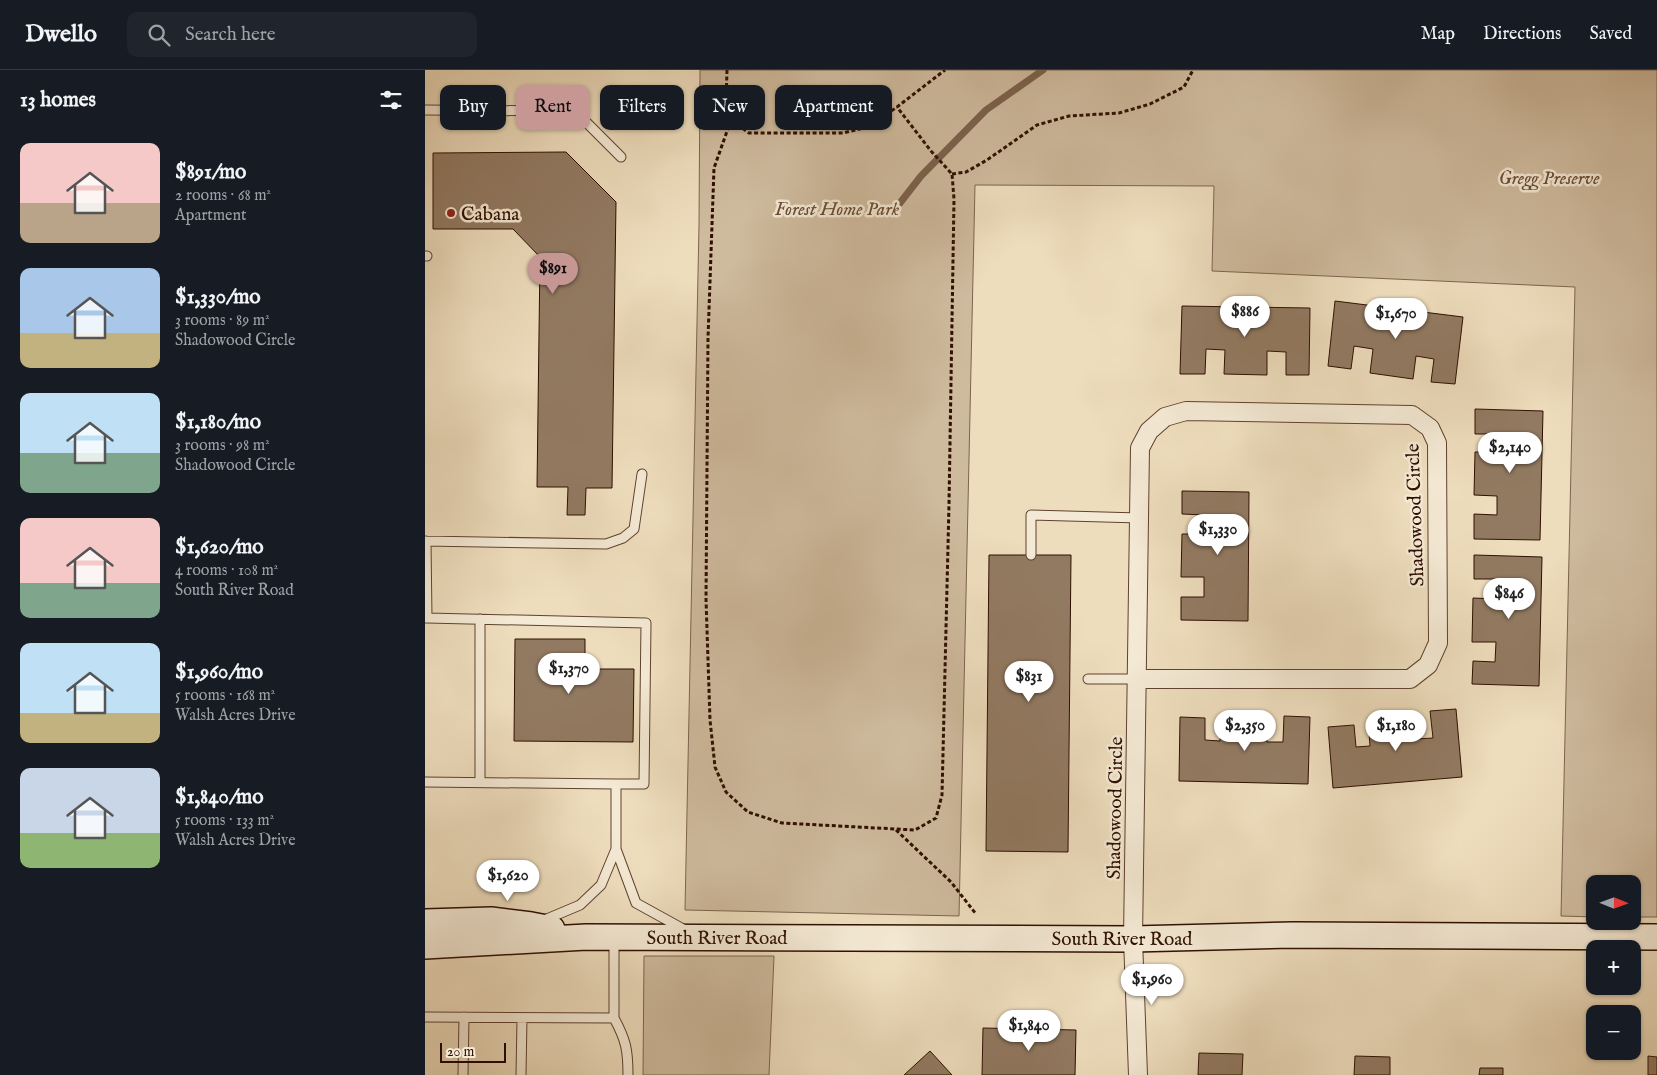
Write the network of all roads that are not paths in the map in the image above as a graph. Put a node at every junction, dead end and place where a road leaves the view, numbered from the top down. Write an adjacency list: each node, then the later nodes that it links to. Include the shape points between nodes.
1 (425, 110): 2 (lane, via 561,111 581,117)
2 (621, 157)
3 (642, 474): 5 (lane, via 634,529 623,538 606,544)
4 (1140, 518): 6 (lane, via 1031,516); 10 (street, Shadowood Circle); 10 (street, Shadowood Circle, via 1140,448 1149,432 1165,417 1186,411 1412,415 1430,428 1437,443 1438,643 1428,665 1410,679)
5 (425, 541): 7 (lane)
6 (1031, 555)
7 (426, 618): 8 (lane)
8 (480, 619): 12 (lane); 13 (lane, via 646,623 644,784)
9 (1088, 679): 10 (lane)
10 (1137, 679): 21 (street, Shadowood Circle)
11 (425, 782): 12 (lane)
12 (480, 782): 13 (lane)
13 (616, 784): 14 (lane)
14 (616, 848): 16 (lane, via 601,885 580,906); 19 (lane, via 636,903)
15 (425, 922): 16 (street, South River Road, via 491,920)
16 (531, 925): 17 (street, South River Road)
17 (586, 937): 18 (street, South River Road); 22 (street, South River Road)
18 (614, 937): 19 (street, South River Road); 26 (lane)
19 (697, 937): 21 (street, South River Road)
20 (1657, 937): 21 (street, South River Road, via 1293,935)
21 (1133, 939): 30 (street, Shadowood Circle)
22 (425, 946)
23 (425, 1017): 24 (lane)
24 (464, 1017): 25 (lane); 27 (lane)
25 (522, 1018): 26 (lane); 28 (lane)
26 (613, 1018): 29 (lane, via 624,1036)
27 (463, 1075)
28 (521, 1075)
29 (628, 1075)
30 (1138, 1075)

